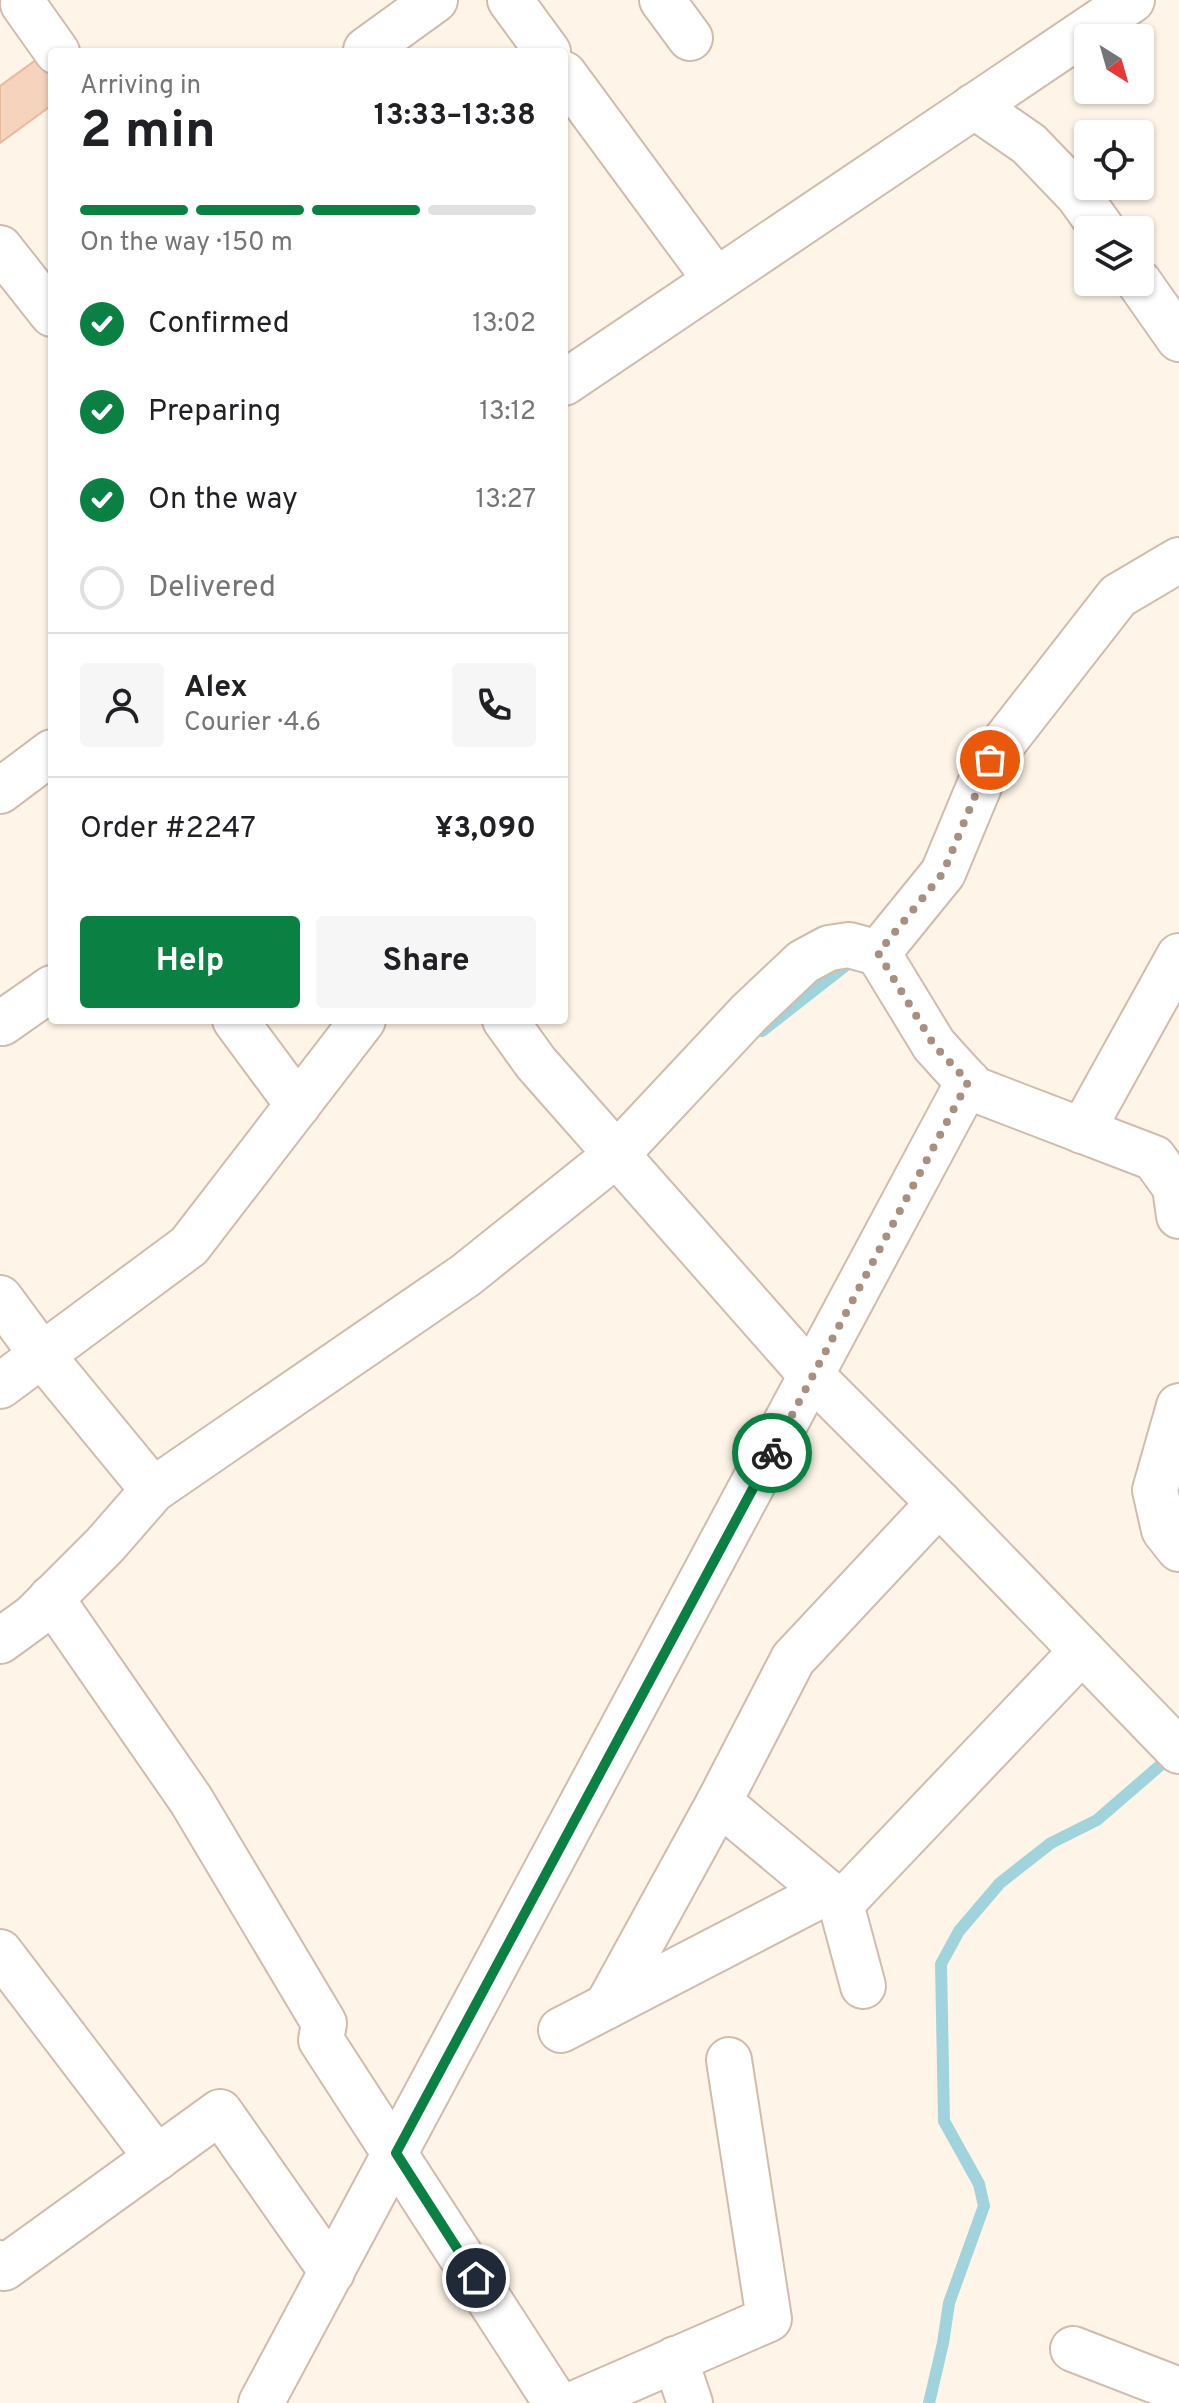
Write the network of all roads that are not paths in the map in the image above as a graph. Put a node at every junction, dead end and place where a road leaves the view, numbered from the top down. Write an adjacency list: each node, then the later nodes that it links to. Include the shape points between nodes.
1 (435, 0): 8 (street)
2 (510, 0): 9 (street)
3 (662, 0): 6 (street)
4 (1132, 0): 11 (street)
5 (17, 8): 7 (street)
6 (690, 38)
7 (53, 48)
8 (369, 48)
9 (545, 48)
10 (568, 79): 14 (street)
11 (974, 106): 12 (street, via 1029,144); 14 (street)
12 (1093, 216)
13 (0, 248): 16 (street)
14 (715, 279): 18 (street)
15 (1149, 296): 17 (street)
16 (48, 309)
17 (1179, 339)
18 (568, 380)
19 (1179, 560): 22 (street, via 1118,596 990,760 943,873)
20 (48, 755): 21 (street)
21 (0, 791)
22 (865, 950): 29 (street, via 934,1045); 32 (street, via 829,948 803,962 749,1013)
23 (1179, 956): 31 (street)
24 (48, 991): 25 (street)
25 (2, 1023)
26 (238, 1024): 30 (street)
27 (360, 1024): 30 (street)
28 (508, 1024): 32 (street)
29 (968, 1082): 31 (street, via 974,1089); 36 (street)
30 (298, 1105): 35 (street, via 189,1246)
31 (1082, 1131): 33 (street, via 1154,1158 1175,1187)
32 (626, 1164): 36 (street); 39 (street)
33 (1179, 1216)
34 (0, 1298): 35 (street)
35 (42, 1355): 37 (street); 39 (street)
36 (813, 1377): 40 (street); 53 (street)
37 (0, 1386)
38 (1179, 1406): 41 (street, via 1155,1490 1164,1530)
39 (153, 1490): 42 (street)
40 (939, 1503): 44 (street); 46 (street, via 793,1659)
41 (1179, 1549)
42 (57, 1605): 43 (street); 53 (street, via 191,1800 324,2023 321,2040)
43 (0, 1641)
44 (1082, 1651): 45 (street); 47 (street)
45 (1176, 1747)
46 (719, 1802): 47 (street); 50 (street)
47 (834, 1898): 49 (street); 50 (street)
48 (0, 1952): 54 (street)
49 (863, 1986)
50 (607, 2006): 51 (street)
51 (561, 2030)
52 (729, 2060): 58 (street, via 769,2319)
53 (396, 2153): 56 (street); 61 (street)
54 (157, 2158): 55 (street, via 4,2268); 56 (street, via 220,2112)
55 (0, 2263)
56 (332, 2272): 60 (street)
57 (1073, 2349): 59 (street)
58 (675, 2359): 62 (street); 63 (street)
59 (1179, 2390)
60 (261, 2403)
61 (556, 2403)
62 (576, 2403)
63 (690, 2403)

